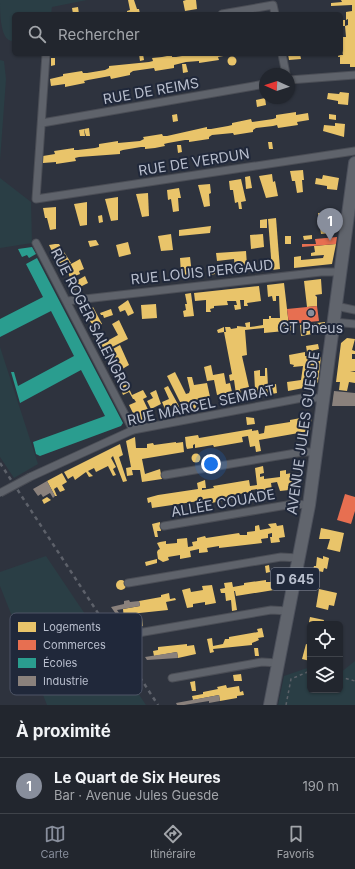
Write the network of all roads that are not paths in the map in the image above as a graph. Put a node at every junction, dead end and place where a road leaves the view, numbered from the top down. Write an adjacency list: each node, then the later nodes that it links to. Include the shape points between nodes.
1 (233, 12): 2 (street, via 273,5)
2 (274, 12)
3 (46, 56): 9 (street)
4 (282, 56): 5 (street)
5 (285, 68)
6 (355, 76): 7 (street)
7 (295, 80)
8 (259, 85): 9 (street, RUE DE REIMS)
9 (42, 123): 10 (street, RUE DE VERDUN, via 36,199)
10 (355, 151)
11 (355, 163): 13 (main road, AVENUE JULES GUESDE / D 645)
12 (36, 242): 14 (street, RUE ROGER SALENGRO)
13 (340, 272): 14 (street, RUE LOUIS PERGAUD, via 321,272); 15 (main road, AVENUE JULES GUESDE / D 645)
14 (67, 301): 20 (street, RUE ROGER SALENGRO)
15 (336, 306): 16 (street); 17 (main road, AVENUE JULES GUESDE / D 645)
16 (355, 310)
17 (334, 322): 18 (street); 19 (main road, AVENUE JULES GUESDE / D 645)
18 (355, 324)
19 (324, 398): 20 (street, RUE MARCEL SEMBAT, via 302,398); 21 (main road, AVENUE JULES GUESDE / D 645)
20 (133, 430): 23 (street, RUE MARCEL SEMBAT, bridge)
21 (317, 452): 22 (street, via 302,452); 24 (main road, AVENUE JULES GUESDE / D 645)
22 (165, 476)
23 (0, 493)
24 (309, 505): 25 (street, ALLÉE COUADE, via 293,504); 26 (main road, AVENUE JULES GUESDE / D 645)
25 (164, 526)
26 (299, 558): 27 (street, via 282,557); 28 (main road, AVENUE JULES GUESDE / D 645)
27 (128, 583)
28 (288, 611): 29 (street, via 271,610); 30 (main road, AVENUE JULES GUESDE / D 645)
29 (142, 632)
30 (278, 663): 31 (street, via 262,662); 32 (main road, AVENUE JULES GUESDE / D 645)
31 (172, 678)
32 (270, 705)

